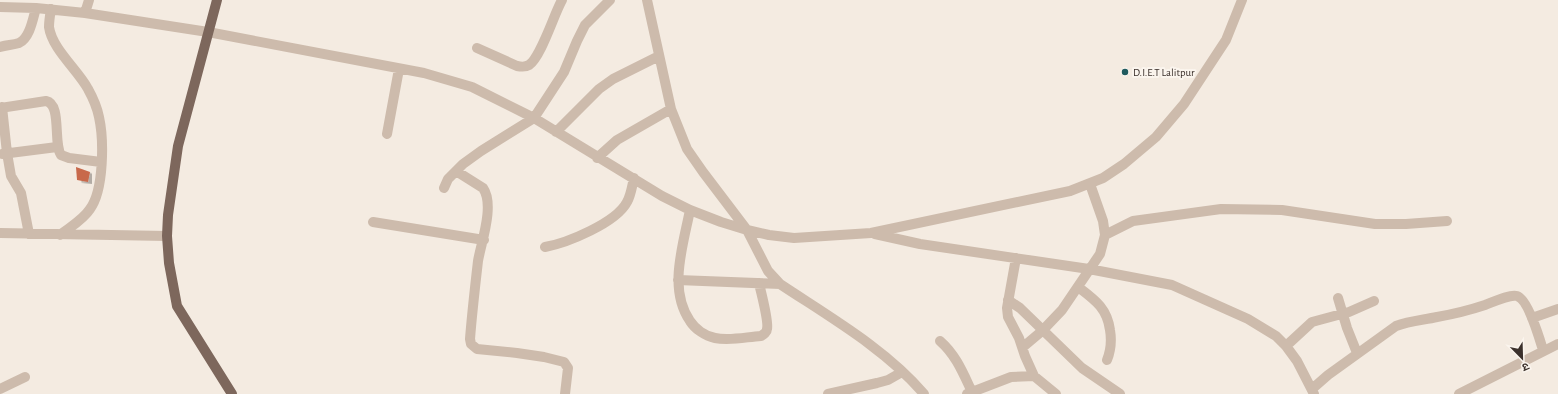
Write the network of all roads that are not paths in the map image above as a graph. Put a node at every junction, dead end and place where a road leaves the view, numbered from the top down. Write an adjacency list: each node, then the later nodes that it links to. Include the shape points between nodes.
1 (89, 0): 10 (street)
2 (217, 0): 11 (main road)
3 (562, 0): 13 (street, via 538,52 524,67)
4 (610, 0): 18 (street, via 585,25 564,72)
5 (647, 0): 14 (street)
6 (1242, 0): 27 (street, via 1226,40 1184,104 1156,137 1124,164)
7 (0, 7): 8 (street)
8 (36, 8): 9 (street); 12 (street, via 23,40)
9 (51, 9): 10 (street); 24 (street, via 52,37 87,88 97,108)
10 (85, 13): 11 (street)
11 (208, 32): 15 (street); 38 (main road, via 178,146)
12 (0, 47)
13 (477, 48)
14 (659, 56): 17 (street); 19 (street, via 613,79 599,89)
15 (399, 69): 18 (street, via 424,73 472,87); 20 (street)
16 (1, 108): 21 (street, via 46,101 52,104); 22 (street)
17 (671, 109): 23 (street, via 617,140); 32 (street, via 687,149)
18 (534, 118): 19 (street); 25 (street, via 481,151)
19 (556, 132): 23 (street)
20 (387, 134)
21 (57, 147): 22 (street); 24 (street, via 64,157)
22 (3, 154): 35 (street, via 21,193)
23 (596, 158): 26 (street)
24 (101, 162): 36 (street, via 100,183 94,204 83,217)
25 (456, 171): 28 (street); 39 (street, via 481,186 486,192)
26 (634, 178): 29 (street); 40 (street, via 627,202 613,218 574,239)
27 (1090, 184): 34 (street, via 1070,191); 37 (street, via 1103,221)
28 (444, 188)
29 (690, 210): 32 (street); 43 (street)
30 (1446, 221): 37 (street, via 1376,224 1282,210 1221,209 1134,222)
31 (373, 222): 39 (street)
32 (747, 230): 34 (street, via 794,238); 45 (street, via 768,271)
33 (0, 233): 35 (street)
34 (871, 233): 41 (street, via 920,244)
35 (29, 234): 36 (street)
36 (60, 235): 38 (street)
37 (1105, 235): 42 (street, via 1100,254)
38 (167, 236): 68 (main road, via 169,263 178,306)
39 (484, 240): 69 (street, via 475,286 471,344 477,349 564,362 568,368)
40 (545, 247)
41 (1016, 258): 42 (street); 48 (street)
42 (1089, 269): 46 (street); 56 (street, via 1172,285 1248,319 1276,336)
43 (678, 280): 44 (street); 44 (street, via 680,303 692,325 703,334 714,338 732,339 765,334 767,329)
44 (759, 283): 45 (street)
45 (780, 284): 61 (street, via 844,326)
46 (1078, 288): 53 (street); 60 (street, via 1093,299 1106,314 1112,341)
47 (1338, 298): 51 (street)
48 (1008, 300): 53 (street, via 1020,308); 57 (street, via 1008,317)
49 (1374, 301): 51 (street)
50 (1558, 309): 52 (street)
51 (1342, 314): 56 (street, via 1312,322); 59 (street)
52 (1532, 318): 58 (street); 59 (street, via 1522,299 1510,296 1452,314 1404,323)
53 (1042, 331): 57 (street); 73 (street, via 1082,368)
54 (940, 341): 67 (street, via 955,356)
55 (1558, 344): 58 (street)
56 (1286, 346): 66 (street)
57 (1023, 347): 62 (street)
58 (1544, 350): 74 (street)
59 (1357, 353): 66 (street, via 1328,375)
60 (1107, 360)
61 (902, 372): 65 (street); 71 (street)
62 (1034, 376): 67 (street, via 1011,378); 72 (street)
63 (26, 377): 64 (street)
64 (0, 389)
65 (861, 390): 70 (street)
66 (1313, 392)
67 (970, 393)
68 (232, 394)
69 (565, 394)
70 (828, 394)
71 (924, 394)
72 (1056, 394)
73 (1120, 394)
74 (1459, 394)

